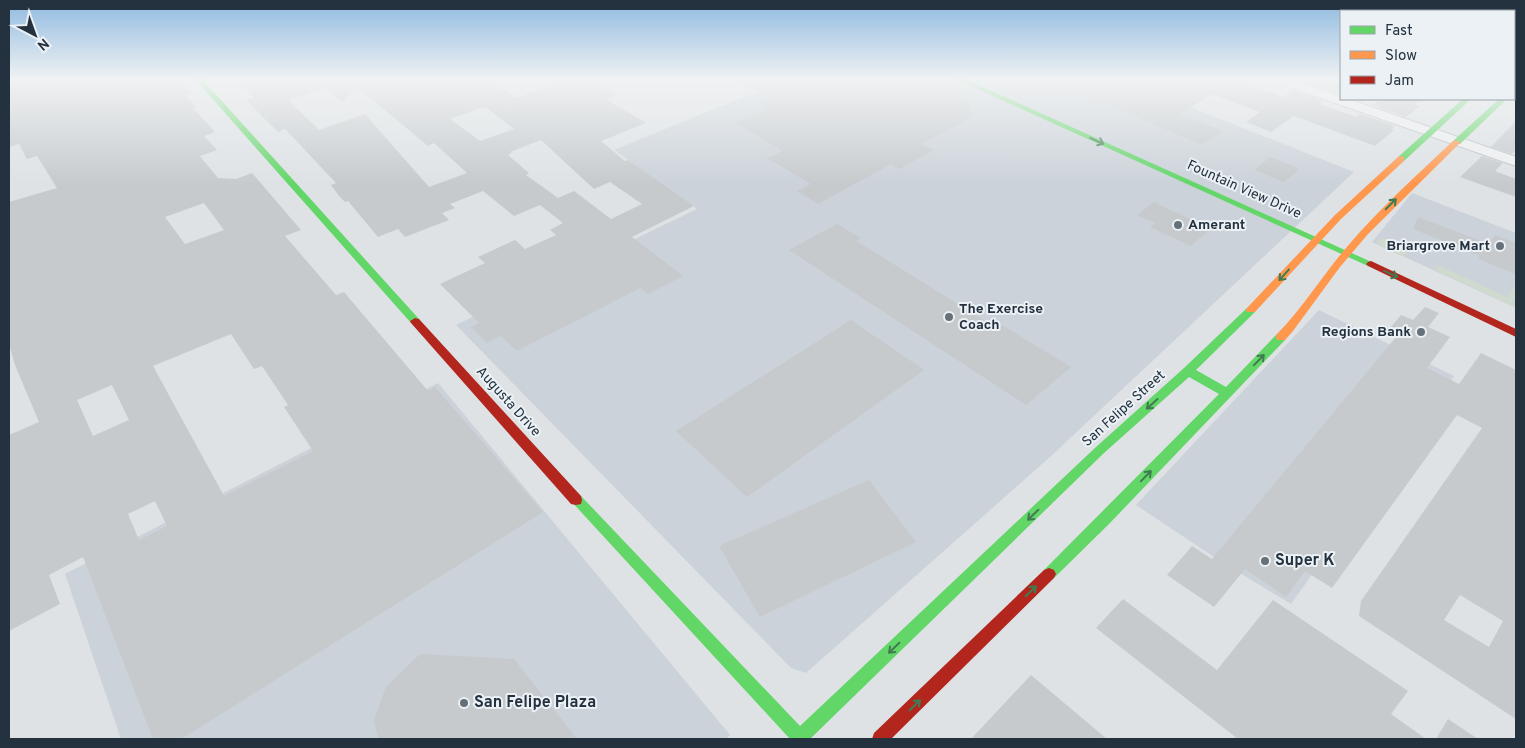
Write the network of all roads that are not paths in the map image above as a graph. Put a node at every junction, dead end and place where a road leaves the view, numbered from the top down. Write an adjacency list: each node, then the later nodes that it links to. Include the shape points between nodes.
1 (229, 114): 20 (main road, Augusta Drive, via 598,525)
2 (1036, 114): 13 (main road, Fountain View Drive, one-way to 13)
3 (1064, 114): 7 (main road)
4 (1379, 114): 8 (street)
5 (1451, 114): 8 (main road, San Felipe Street)
6 (1487, 114): 9 (main road)
7 (1087, 124)
8 (1431, 132): 9 (street); 12 (main road, San Felipe Street)
9 (1458, 142): 10 (street); 14 (main road, one-way to 9, via 1388,206)
10 (1516, 162)
11 (1316, 222): 12 (main road, Fountain View Drive)
12 (1328, 227): 13 (main road, San Felipe Street); 14 (main road, Fountain View Drive)
13 (1317, 239): 16 (main road, Fountain View Drive); 18 (main road, San Felipe Street, one-way to 18, via 1259,303)
14 (1359, 240): 15 (main road, Fountain View Drive); 16 (main road)
15 (1372, 246)
16 (1347, 253): 17 (main road, Fountain View Drive, one-way to 17); 19 (main road, one-way to 16, via 1296,322)
17 (1516, 333)
18 (1188, 371): 19 (main road); 20 (main road, San Felipe Street, one-way to 20, via 1100,450)
19 (1227, 393): 21 (main road, one-way to 19, via 1104,520)
20 (800, 738)
21 (880, 739)

